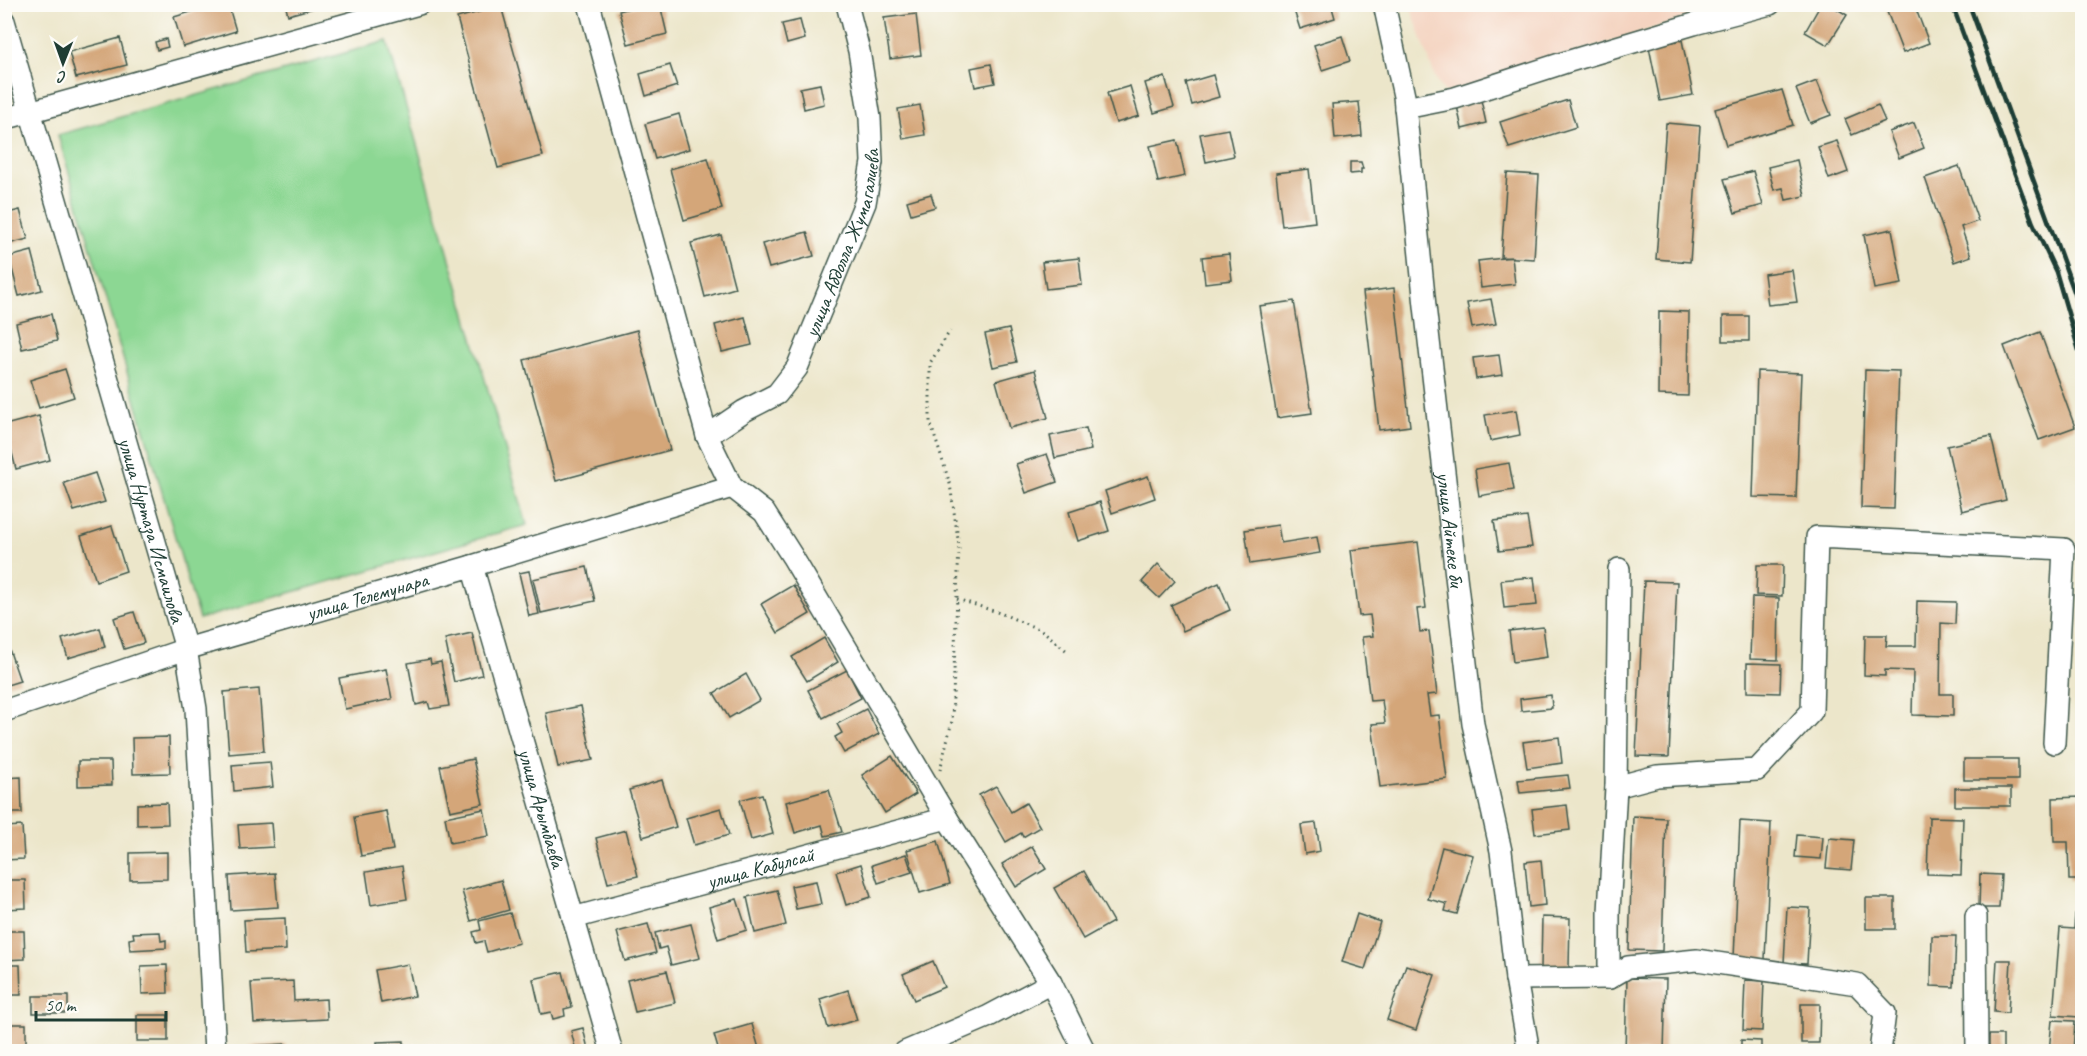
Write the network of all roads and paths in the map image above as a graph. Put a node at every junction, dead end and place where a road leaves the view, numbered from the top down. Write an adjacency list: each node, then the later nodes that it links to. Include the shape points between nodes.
1 (419, 4): 8 (street)
2 (589, 4): 11 (street)
3 (847, 4): 11 (street, улица Абдолла Жумагалиева, via 870,118 872,162 865,202 797,368 777,394)
4 (1384, 4): 7 (street, улица Айтеке би)
5 (1770, 4): 7 (street, via 1455,98)
6 (4, 21): 8 (street, улица Нуртаза Исмаилова)
7 (1405, 108): 26 (street, улица Айтеке би, via 1473,724 1501,851)
8 (31, 112): 9 (street); 16 (street, улица Нуртаза Исмаилова)
9 (4, 120)
10 (950, 331): 15 (path, via 930,363 930,422 950,484 958,546)
11 (707, 436): 12 (street)
12 (732, 487): 13 (street, улица Телемунара); 21 (street, via 764,513)
13 (472, 566): 16 (street, улица Телемунара); 24 (street, улица Арымбаева)
14 (1619, 569): 20 (street)
15 (957, 599): 17 (path, via 1043,631); 21 (path, via 952,721)
16 (186, 649): 18 (street, улица Телемунара); 28 (street, улица Нуртаза Исмаилова, via 196,709)
17 (1067, 651)
18 (4, 711)
19 (2054, 743): 20 (street, via 2064,549 1817,537 1812,711 1757,770 1656,776)
20 (1616, 787): 25 (street)
21 (934, 795): 22 (street)
22 (947, 818): 24 (street, улица Кабулсай); 27 (street)
23 (1976, 916): 34 (street)
24 (573, 918): 29 (street, улица Арымбаева)
25 (1609, 978): 26 (street); 33 (street, via 1628,967 1697,960 1857,984 1885,1013)
26 (1516, 979): 32 (street, улица Айтеке би)
27 (1053, 986): 30 (street); 31 (street)
28 (214, 1052)
29 (612, 1052)
30 (905, 1052)
31 (1085, 1052)
32 (1529, 1052)
33 (1880, 1052)
34 (1977, 1052)

